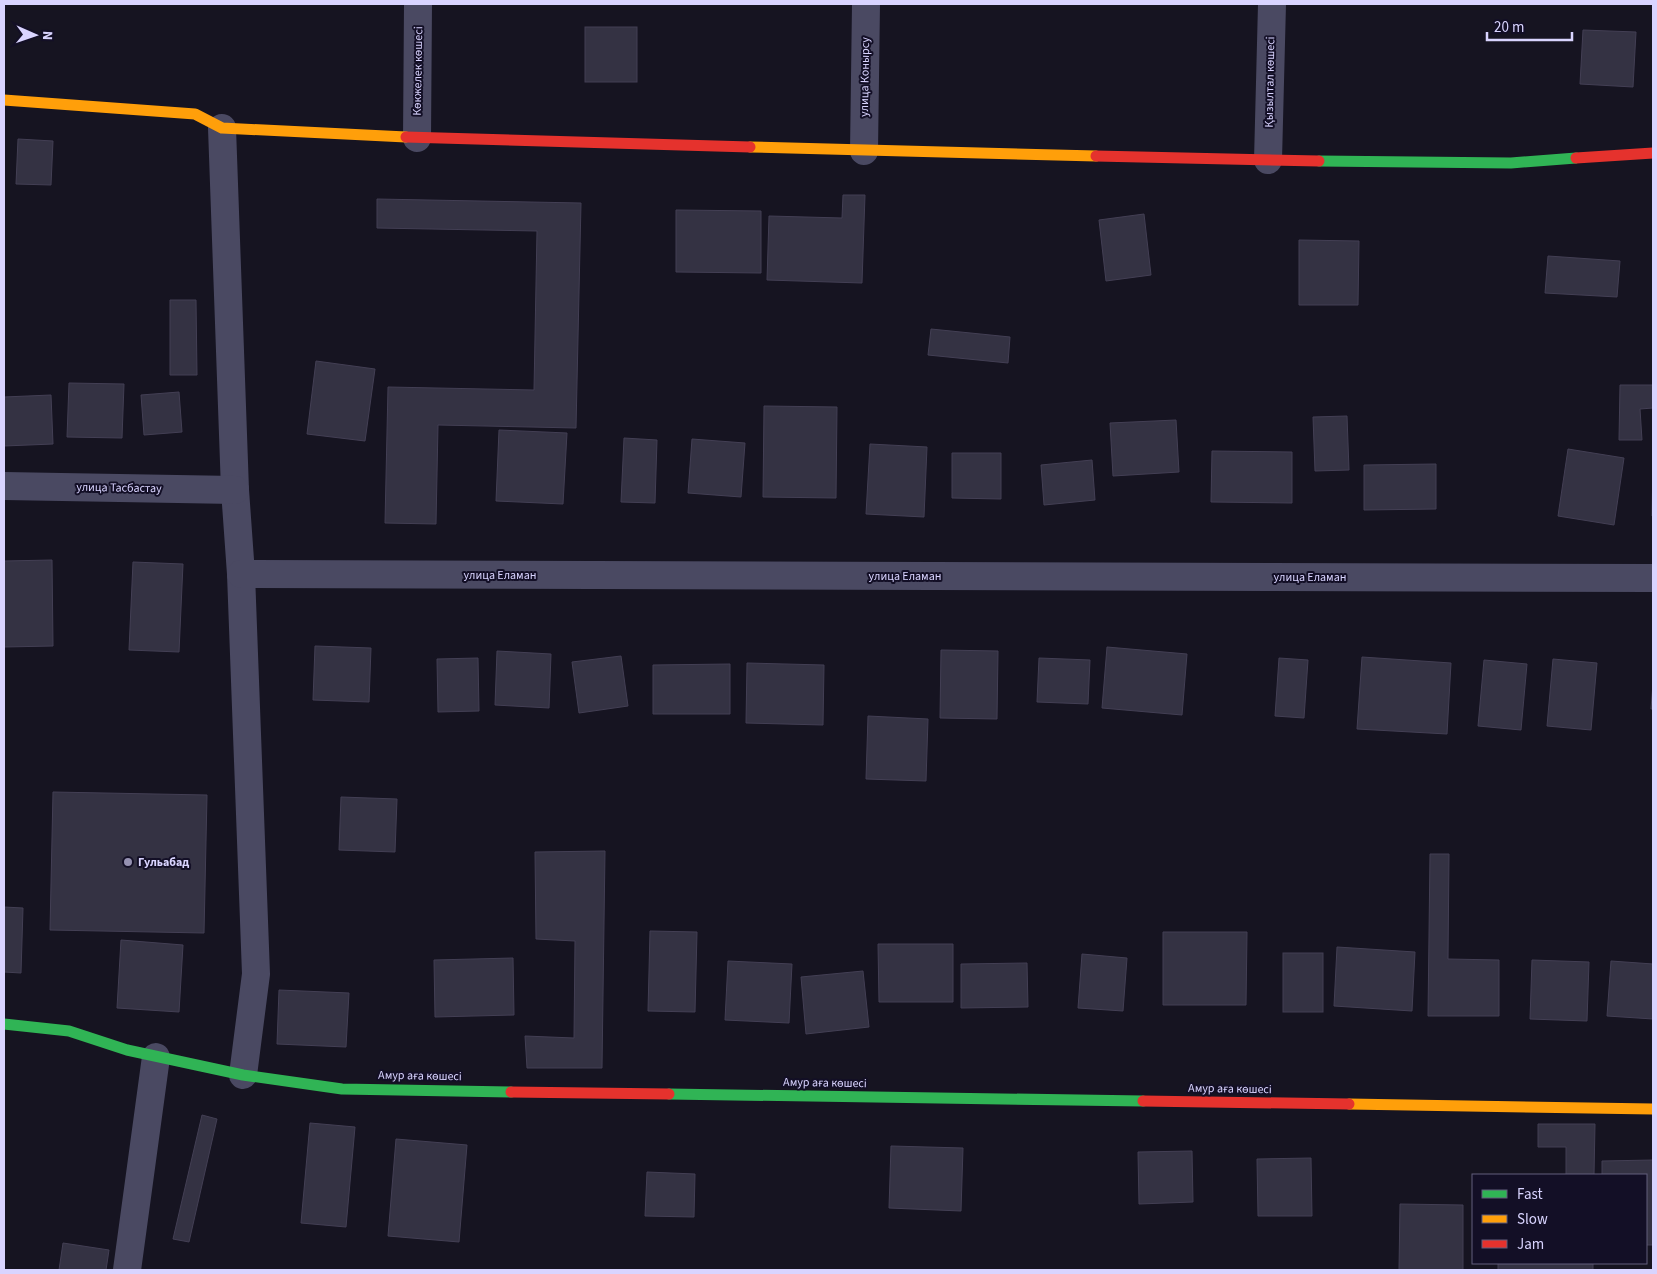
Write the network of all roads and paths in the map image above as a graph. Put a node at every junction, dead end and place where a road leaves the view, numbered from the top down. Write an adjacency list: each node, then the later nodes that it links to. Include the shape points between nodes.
1 (418, 4): 6 (street, Көкжелек көшесі)
2 (866, 4): 7 (street, улица Конырсу)
3 (1272, 4): 9 (street, Қызылтал көшесі)
4 (4, 100): 5 (street, via 195,114)
5 (222, 128): 6 (street); 11 (street)
6 (417, 138): 7 (street)
7 (864, 151): 9 (street)
8 (1653, 153): 9 (street, via 1511,163)
9 (1268, 160)
10 (4, 486): 11 (street, улица Тасбастау)
11 (235, 490): 12 (street)
12 (241, 574): 13 (street, улица Еламан); 16 (street, via 256,974)
13 (1653, 578)
14 (4, 1024): 15 (street, Амур аға көшесі, via 69,1032)
15 (156, 1057): 16 (street, Амур аға көшесі); 18 (street)
16 (243, 1075): 17 (street, Амур аға көшесі, via 342,1089)
17 (1653, 1109)
18 (127, 1270)

